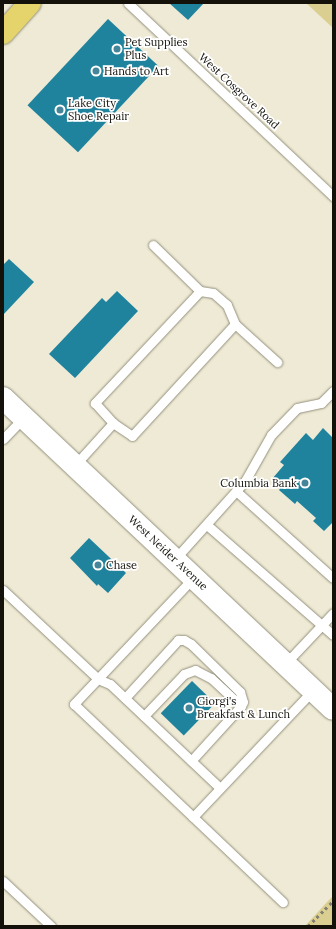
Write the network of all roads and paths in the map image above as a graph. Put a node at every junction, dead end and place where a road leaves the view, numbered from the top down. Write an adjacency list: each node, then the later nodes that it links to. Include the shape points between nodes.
1 (30, 3): 3 (main road)
2 (128, 3): 4 (lane, West Cosgrove Road)
3 (3, 32)
4 (333, 196)
5 (153, 245): 6 (lane)
6 (200, 291): 7 (lane, via 213,293 227,305); 12 (lane, via 95,403)
7 (235, 324): 8 (lane); 12 (lane, via 132,436)
8 (277, 362)
9 (333, 391): 15 (lane, via 321,403 297,408 275,430 259,453 245,481)
10 (3, 398): 11 (main road, West Neider Avenue)
11 (24, 417): 13 (lane); 14 (main road, West Neider Avenue)
12 (113, 423): 14 (lane)
13 (3, 439)
14 (75, 465): 17 (main road, West Neider Avenue)
15 (236, 491): 16 (lane); 19 (lane)
16 (207, 525): 17 (lane); 22 (lane)
17 (175, 559): 18 (main road, West Neider Avenue)
18 (194, 577): 24 (main road, West Neider Avenue); 25 (lane)
19 (333, 578)
20 (3, 590): 25 (lane)
21 (333, 613): 22 (lane)
22 (322, 624): 23 (lane); 24 (lane)
23 (333, 635)
24 (285, 664): 26 (main road, West Neider Avenue)
25 (98, 679): 27 (lane, via 110,684); 33 (lane, via 74,704)
26 (313, 690): 29 (main road, West Neider Avenue); 32 (lane)
27 (125, 698): 28 (lane, via 178,640 184,640 240,692); 30 (lane)
28 (241, 706): 30 (lane, via 211,678 195,670 184,674); 31 (lane)
29 (333, 709)
30 (144, 716): 31 (lane)
31 (191, 761): 32 (lane)
32 (220, 788): 33 (lane)
33 (193, 817): 36 (lane)
34 (3, 881): 37 (lane)
35 (333, 901): 38 (path)
36 (283, 902)
37 (51, 926)
38 (308, 926)

